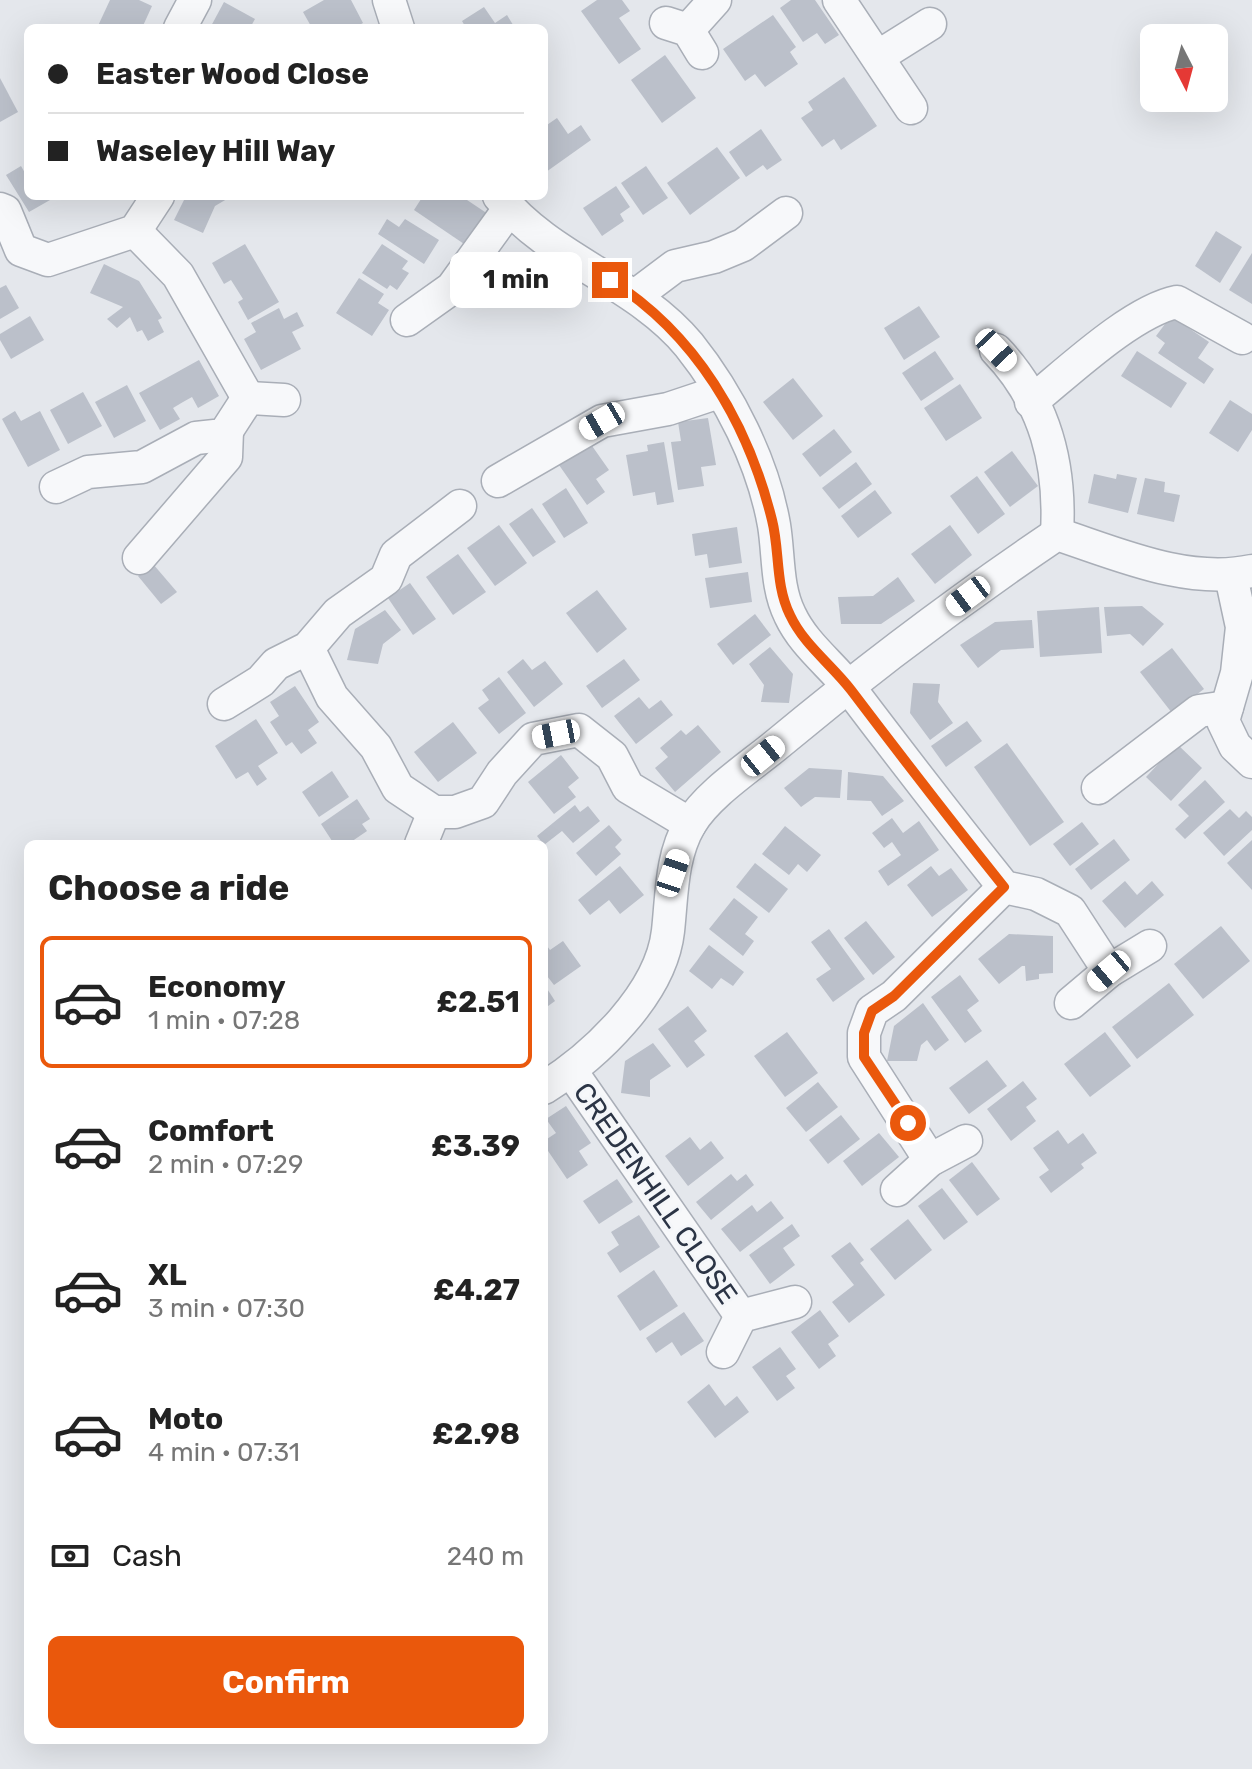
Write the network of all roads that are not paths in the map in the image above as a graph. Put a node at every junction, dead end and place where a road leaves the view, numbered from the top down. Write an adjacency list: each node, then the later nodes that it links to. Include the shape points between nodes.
1 (195, 0): 5 (street)
2 (389, 0): 6 (street)
3 (715, 0): 8 (street)
4 (839, 0): 9 (street)
5 (182, 24)
6 (397, 24)
7 (930, 24): 9 (street)
8 (685, 35)
9 (879, 56): 10 (street)
10 (911, 108)
11 (155, 200): 15 (street)
12 (504, 202): 16 (street, via 559,249); 17 (street, via 452,288)
13 (0, 209): 15 (street, via 21,250 48,260)
14 (786, 213): 16 (street, via 743,245 675,266)
15 (135, 231): 21 (street, via 178,275)
16 (635, 296): 20 (street, via 688,345)
17 (407, 320)
18 (1242, 338): 23 (street, via 1177,302 1158,306)
19 (996, 350): 23 (street)
20 (719, 392): 25 (street, via 668,409 602,421); 32 (street, via 757,466 790,615 816,654)
21 (248, 398): 22 (street); 24 (street)
22 (284, 400)
23 (1031, 402): 28 (street, via 1054,460)
24 (225, 433): 26 (street, via 196,438 142,467 88,472); 29 (street, via 226,457)
25 (498, 481)
26 (56, 487)
27 (460, 506): 31 (street, via 396,555 386,579 338,613)
28 (1057, 534): 30 (street, via 1161,568); 32 (street)
29 (139, 558)
30 (1241, 574): 34 (street, via 1242,627)
31 (308, 648): 33 (street, via 276,664 261,681); 37 (street, via 332,697 376,747 398,788)
32 (848, 686): 38 (street, via 720,791); 40 (street)
33 (224, 704)
34 (1227, 707): 35 (street, via 1223,721 1235,746); 36 (street, via 1199,711)
35 (1252, 762)
36 (1098, 788)
37 (434, 812): 38 (street, via 455,812 483,802 533,739 579,730 612,756 628,787); 39 (street)
38 (690, 824): 44 (street, via 673,873 668,935 646,993)
39 (423, 840)
40 (1004, 887): 42 (street, via 1036,894 1070,911); 47 (street, via 894,996 872,1011 864,1033 864,1057)
41 (1150, 946): 42 (street)
42 (1109, 971): 43 (street)
43 (1071, 1003)
44 (571, 1071): 45 (street); 50 (street, CREDENHILL CLOSE)
45 (548, 1085)
46 (966, 1141): 47 (street)
47 (930, 1160): 48 (street)
48 (897, 1190)
49 (795, 1302): 50 (street, CREDENHILL CLOSE)
50 (741, 1316): 51 (street, CREDENHILL CLOSE)
51 (723, 1352)

